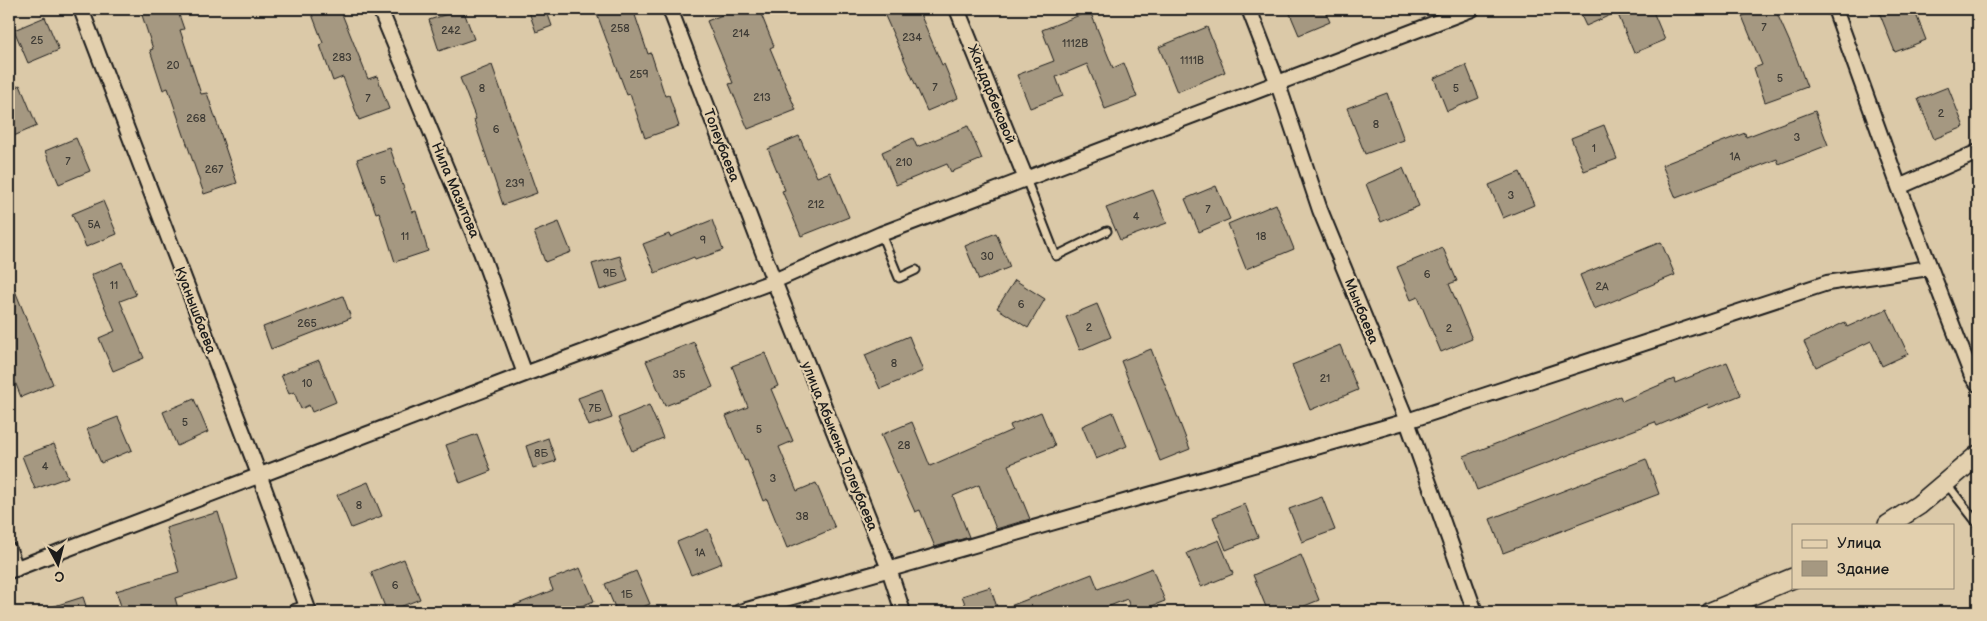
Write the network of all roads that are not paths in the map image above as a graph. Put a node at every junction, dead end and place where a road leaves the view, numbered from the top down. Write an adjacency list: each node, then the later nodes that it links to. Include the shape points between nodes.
1 (81, 9): 21 (street, Куанышбаева)
2 (380, 9): 17 (street, Нила Мазитова, via 481,252)
3 (670, 9): 16 (street, Толеубаева)
4 (958, 9): 10 (street, Жандарбековой)
5 (1248, 9): 8 (street, Мынбаева)
6 (1472, 9): 8 (street)
7 (1835, 9): 11 (street)
8 (1278, 84): 10 (street); 19 (street, Мынбаева, via 1320,210)
9 (1978, 152): 11 (street)
10 (1026, 179): 12 (lane, via 1056,256); 13 (street)
11 (1899, 187): 14 (street)
12 (1107, 231)
13 (881, 234): 15 (lane, via 899,278); 16 (street)
14 (1930, 268): 18 (street); 19 (street, via 1827,283)
15 (916, 270)
16 (774, 281): 17 (street); 26 (street, улица Абыкена Толеубаева)
17 (525, 374): 21 (street)
18 (1978, 384)
19 (1407, 421): 26 (street); 32 (street, Мынбаева)
20 (1978, 455): 22 (main road)
21 (260, 477): 27 (street); 29 (street, Куанышбаева)
22 (1946, 482): 23 (main road); 24 (lane)
23 (1890, 524)
24 (1978, 524)
25 (9, 550): 27 (street)
26 (889, 569): 30 (street); 31 (street, улица Абыкена Толеубаева)
27 (12, 570)
28 (1792, 578): 33 (main road)
29 (304, 611)
30 (740, 612)
31 (903, 612)
32 (1475, 612)
33 (1711, 612)

